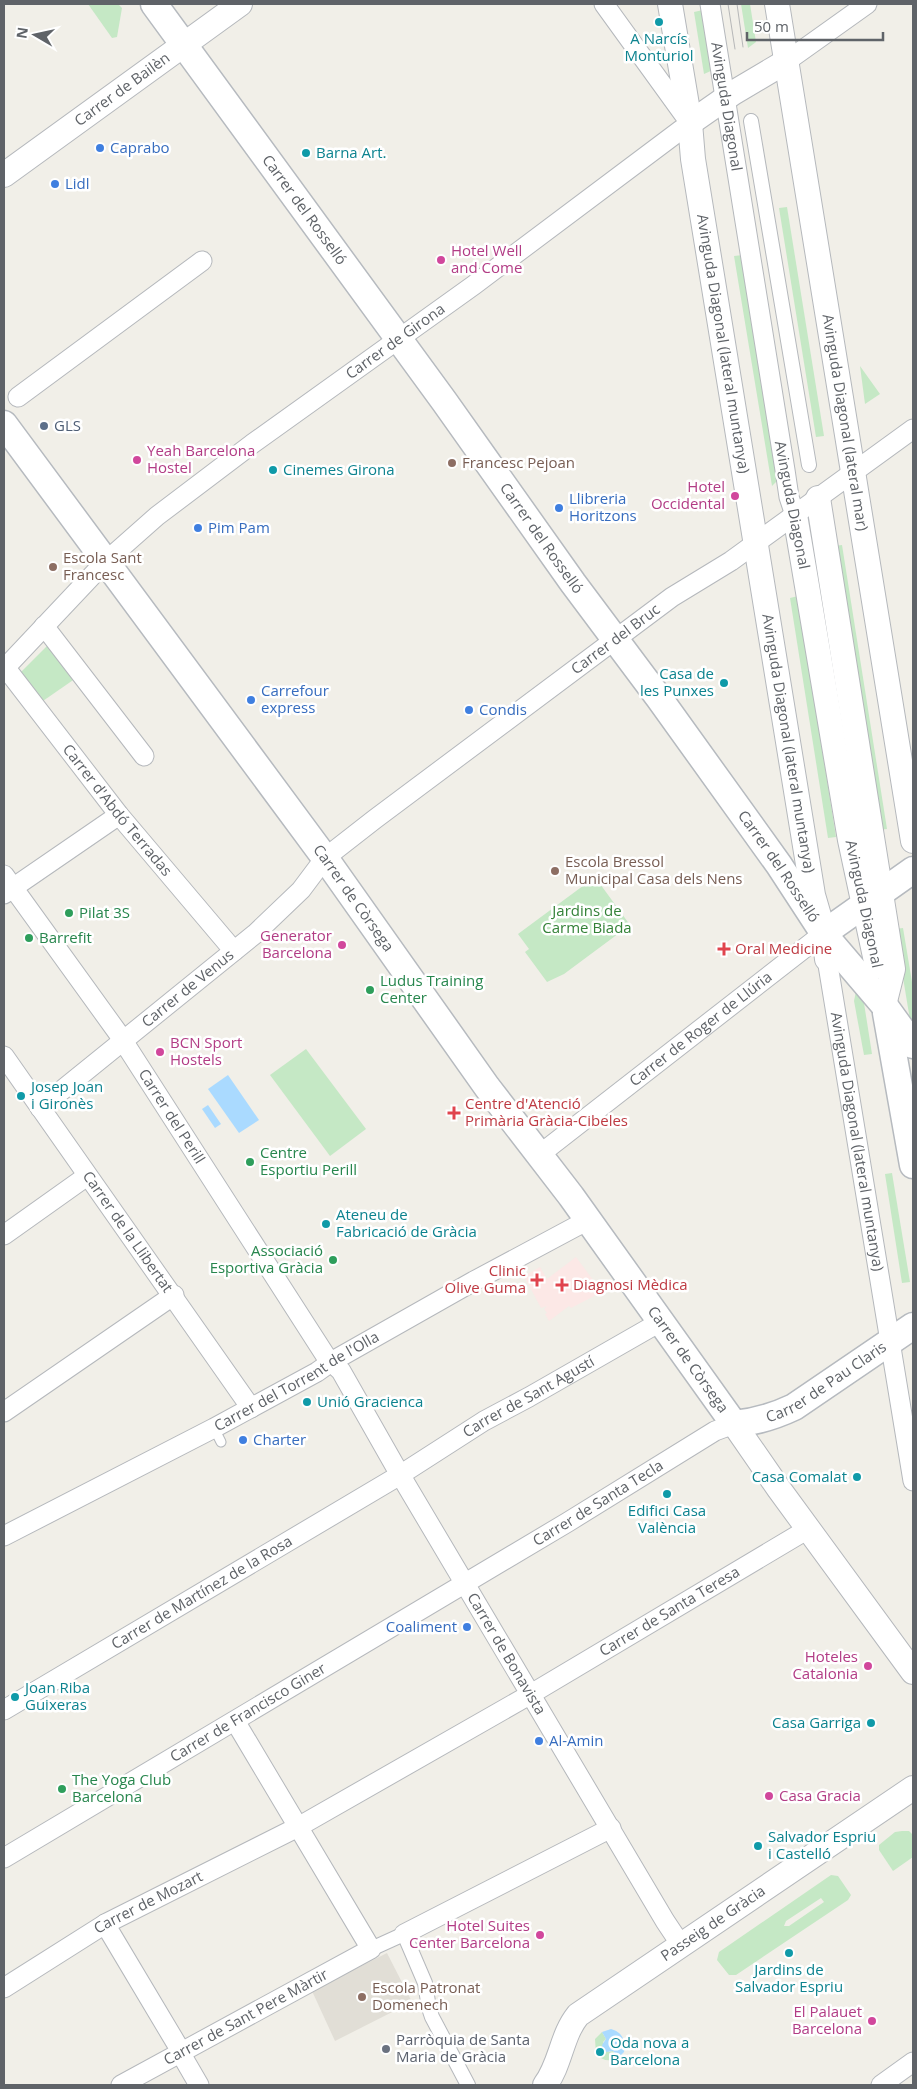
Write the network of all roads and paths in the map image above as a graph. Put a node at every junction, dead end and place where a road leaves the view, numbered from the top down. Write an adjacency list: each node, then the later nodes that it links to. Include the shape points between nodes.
1 (154, 4): 8 (main road, Carrer del Rosselló)
2 (240, 4): 8 (street, Carrer de Bailèn)
3 (604, 4): 12 (street)
4 (670, 4): 12 (street, Avinguda Diagonal (lateral muntanya))
5 (710, 4): 10 (street, Avinguda Diagonal)
6 (778, 4): 9 (street, Avinguda Diagonal (lateral mar))
7 (867, 4): 9 (street)
8 (183, 43): 13 (street, Carrer de Bailèn); 15 (main road, Carrer del Rosselló)
9 (787, 61): 10 (street); 20 (street, Avinguda Diagonal (lateral mar))
10 (725, 99): 12 (street); 22 (street, Avinguda Diagonal, via 789,497)
11 (751, 120): 19 (street, Avinguda Diagonal)
12 (690, 123): 15 (street, Carrer de Girona); 23 (street, Avinguda Diagonal (lateral muntanya))
13 (4, 175)
14 (202, 261): 16 (street)
15 (398, 340): 24 (street, Carrer de Girona, via 252,444 161,513); 26 (main road, Carrer del Rosselló)
16 (18, 397)
17 (4, 424): 24 (main road, Carrer de Còrsega)
18 (912, 432): 20 (street, Carrer del Bruc)
19 (809, 465)
20 (853, 472): 21 (street, Carrer del Bruc); 30 (street, Avinguda Diagonal (lateral mar))
21 (818, 498): 22 (street, Carrer del Bruc); 34 (street, Avinguda Diagonal)
22 (796, 515): 23 (street, Carrer del Bruc); 34 (street, Avinguda Diagonal, via 850,840)
23 (756, 544): 26 (street, Carrer del Bruc, via 672,597); 35 (street, Avinguda Diagonal (lateral muntanya), via 813,894)
24 (105, 562): 25 (street, Carrer de Girona); 31 (main road, Carrer de Còrsega)
25 (44, 626): 27 (street, Carrer de Girona); 28 (street)
26 (614, 640): 31 (street, Carrer del Bruc); 35 (main road, Carrer del Rosselló, via 659,698)
27 (4, 668): 29 (street, Carrer d'Abdó Terradas)
28 (144, 756)
29 (119, 814): 33 (street); 36 (street, Carrer d'Abdó Terradas)
30 (913, 842)
31 (325, 858): 36 (street, Carrer de Venus, via 301,890); 43 (main road, Carrer de Còrsega, via 487,1088)
32 (913, 870): 34 (main road, Carrer de Roger de Llúria)
33 (7, 886): 39 (street, Carrer del Perill)
34 (872, 899): 35 (main road, Carrer de Roger de Llúria); 38 (street, Avinguda Diagonal)
35 (824, 933): 37 (street, Avinguda Diagonal (lateral muntanya)); 38 (main road, Carrer del Rosselló); 43 (street, Carrer de Roger de Llúria)
36 (234, 951): 39 (street, Carrer de Venus)
37 (827, 959): 51 (street, Avinguda Diagonal (lateral muntanya))
38 (884, 1005): 40 (main road, Carrer del Rosselló); 44 (main road, Avinguda Diagonal)
39 (123, 1042): 42 (street, Carrer de Venus); 52 (street, Carrer del Perill)
40 (913, 1045)
41 (4, 1056): 42 (street, Carrer de la Llibertat)
42 (40, 1108): 45 (street, Carrer de la Llibertat)
43 (539, 1155): 46 (main road, Carrer de Còrsega)
44 (913, 1165)
45 (87, 1176): 47 (street); 48 (street, Carrer de la Llibertat)
46 (588, 1220): 49 (main road, Carrer de Còrsega); 52 (street, Carrer del Torrent de l'Olla)
47 (4, 1235)
48 (174, 1295): 53 (street, Carrer de la Llibertat); 54 (street)
49 (660, 1322): 55 (main road, Carrer de Còrsega); 56 (street, Carrer de Sant Agustí, via 484,1421)
50 (913, 1326): 51 (main road, Carrer de Pau Claris)
51 (890, 1341): 55 (main road, Carrer de Pau Claris, via 794,1407 775,1416); 57 (street, Avinguda Diagonal (lateral muntanya))
52 (331, 1362): 53 (street, Carrer del Torrent de l'Olla); 56 (street, Carrer de Bonavista, via 341,1371)
53 (252, 1408): 59 (street, Carrer del Torrent de l'Olla, via 218,1435)
54 (4, 1412)
55 (734, 1424): 58 (street); 60 (street, Carrer de Santa Tecla, via 715,1431)
56 (400, 1474): 60 (street, Carrer de Bonavista); 63 (street, Carrer de Martínez de la Rosa)
57 (913, 1481)
58 (808, 1529): 61 (street); 62 (street, Carrer de Santa Teresa)
59 (4, 1536)
60 (465, 1583): 62 (street, Carrer de Bonavista); 64 (street, Carrer de Francisco Giner)
61 (913, 1672)
62 (531, 1694): 66 (street, Carrer de Santa Teresa); 67 (street, Carrer de Bonavista)
63 (4, 1710)
64 (234, 1721): 66 (street); 68 (street, Carrer de Francisco Giner)
65 (913, 1788): 71 (street, Passeig de Gràcia)
66 (298, 1826): 69 (street, Carrer de Mozart); 72 (street)
67 (611, 1828): 70 (street); 71 (street, Carrer de Bonavista)
68 (4, 1858)
69 (105, 1924): 73 (street, Carrer de Mozart); 74 (street)
70 (404, 1934): 72 (street); 78 (street, via 425,1983 432,2017)
71 (681, 1945): 79 (street, Passeig de Gràcia, via 578,2015 566,2031)
72 (370, 1949): 74 (street, Carrer de Sant Pere Màrtir)
73 (4, 1988)
74 (180, 2054): 76 (street, Carrer de Sant Pere Màrtir); 77 (street)
75 (913, 2062): 80 (street)
76 (121, 2085)
77 (199, 2085)
78 (468, 2085)
79 (545, 2085)
80 (881, 2085)

